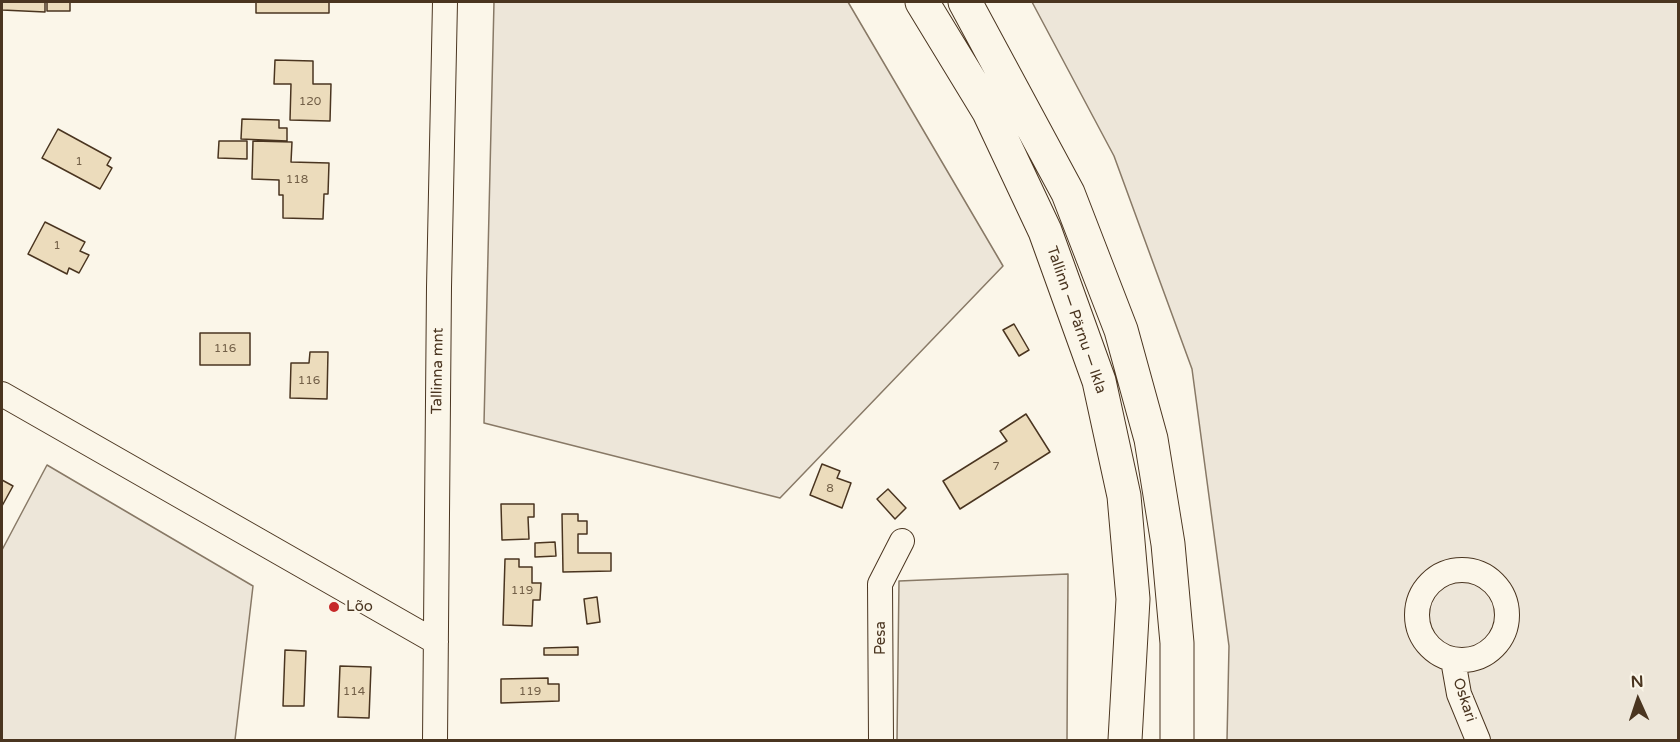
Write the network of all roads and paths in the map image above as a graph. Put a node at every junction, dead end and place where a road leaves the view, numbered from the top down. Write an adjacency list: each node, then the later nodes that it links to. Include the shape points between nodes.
1 (445, 2): 6 (street, Tallinna mnt)
2 (922, 2): 10 (highway, Tallinn — Pärnu — Ikla, via 989,112 1046,231 1100,381 1124,496 1133,599)
3 (965, 2): 11 (highway, via 1068,193 1121,330 1151,439 1168,544 1177,643)
4 (2, 394): 6 (street)
5 (902, 541): 9 (street, Pesa, via 880,584)
6 (436, 642): 8 (street, Tallinna mnt)
7 (1453, 660): 12 (street, Oskari, via 1459,694)
8 (435, 741)
9 (881, 741)
10 (1125, 741)
11 (1177, 741)
12 (1478, 741)

